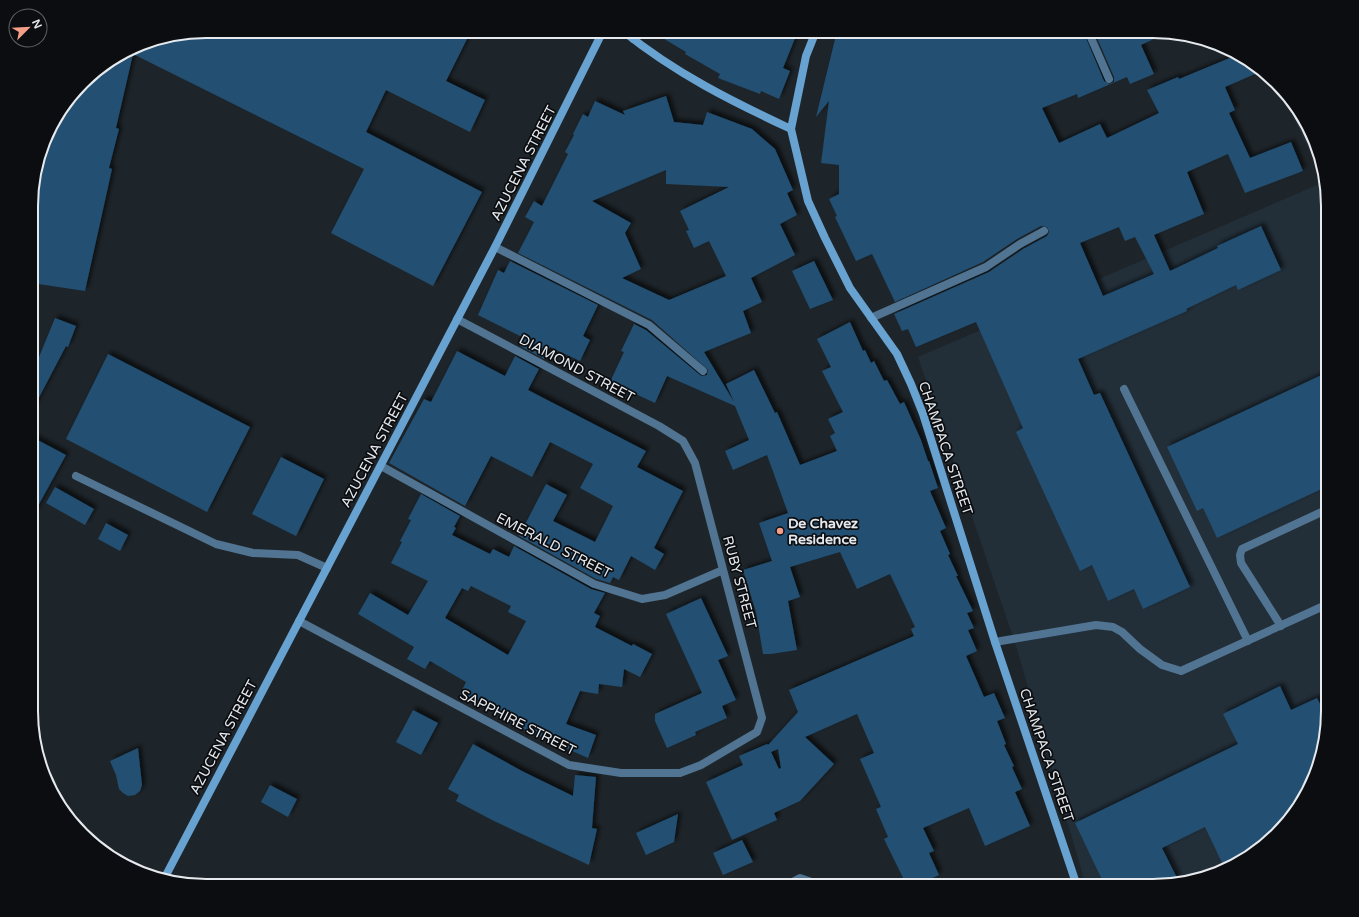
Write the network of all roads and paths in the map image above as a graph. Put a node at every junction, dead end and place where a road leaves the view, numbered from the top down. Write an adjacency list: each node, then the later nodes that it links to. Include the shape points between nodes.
1 (600, 38): 8 (street, AZUCENA STREET)
2 (813, 38): 6 (street, CHAMPACA STREET, via 806,56)
3 (1091, 38): 5 (street)
4 (633, 39): 6 (street, via 689,78)
5 (1109, 79)
6 (791, 129): 9 (street, CHAMPACA STREET, via 808,200 850,288)
7 (1044, 231): 9 (street, via 986,267)
8 (495, 247): 10 (street, AZUCENA STREET); 11 (street, via 649,324)
9 (871, 318): 23 (street, CHAMPACA STREET, via 897,354 923,414)
10 (457, 319): 13 (street, DIAMOND STREET); 14 (street, AZUCENA STREET)
11 (703, 371)
12 (1124, 389): 22 (street)
13 (683, 441): 18 (street, RUBY STREET, via 695,463)
14 (381, 466): 17 (street, AZUCENA STREET); 18 (street, EMERALD STREET, via 594,584 642,599 664,595)
15 (76, 476): 17 (street, via 216,544 253,553 298,555)
16 (1321, 512): 21 (street, via 1242,549 1241,563)
17 (327, 568): 20 (street, AZUCENA STREET)
18 (723, 570): 24 (street, RUBY STREET, via 762,718)
19 (1321, 607): 21 (street)
20 (298, 621): 24 (street, SAPPHIRE STREET, via 569,765 621,773 680,774 701,765); 25 (street, AZUCENA STREET)
21 (1281, 626): 22 (street)
22 (1248, 641): 23 (street, via 1181,671 1162,665 1113,626 1096,625)
23 (995, 642): 26 (street, CHAMPACA STREET)
24 (757, 732)
25 (167, 874)
26 (1075, 879)

